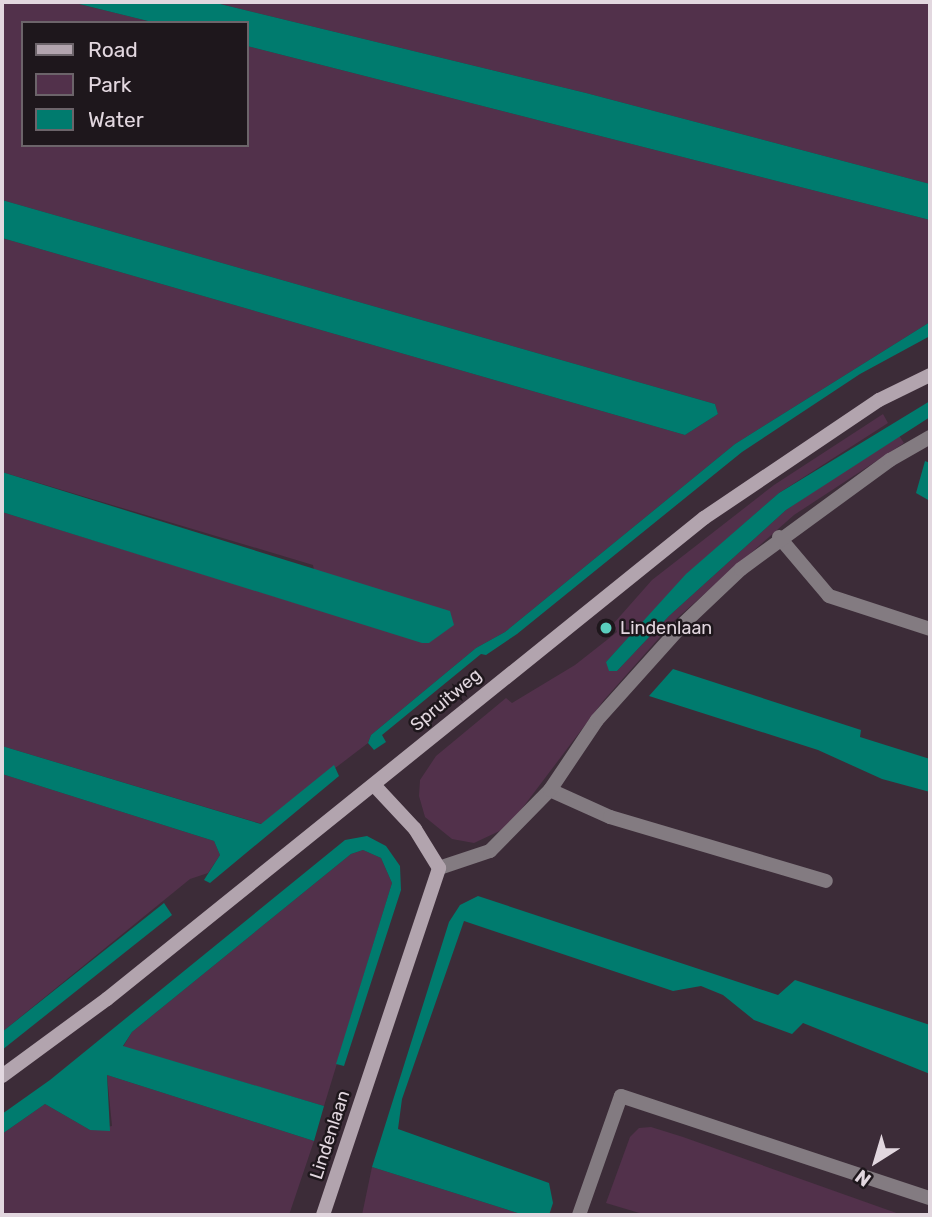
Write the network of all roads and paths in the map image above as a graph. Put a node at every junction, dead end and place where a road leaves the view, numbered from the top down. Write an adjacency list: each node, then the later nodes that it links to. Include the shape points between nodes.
1 (930, 375): 5 (main road, Spruitweg, via 879,400 704,518)
2 (930, 437): 3 (street)
3 (779, 537): 4 (street, via 829,596); 6 (street, via 683,624 605,710)
4 (930, 629)
5 (374, 785): 7 (main road, via 415,829); 9 (main road, Spruitweg, via 107,999)
6 (550, 790): 7 (street, via 490,851); 8 (street, via 610,817)
7 (439, 868): 11 (main road, Lindenlaan)
8 (826, 881)
9 (2, 1076)
10 (930, 1198): 12 (street, via 621,1096)
11 (323, 1215)
12 (579, 1215)

